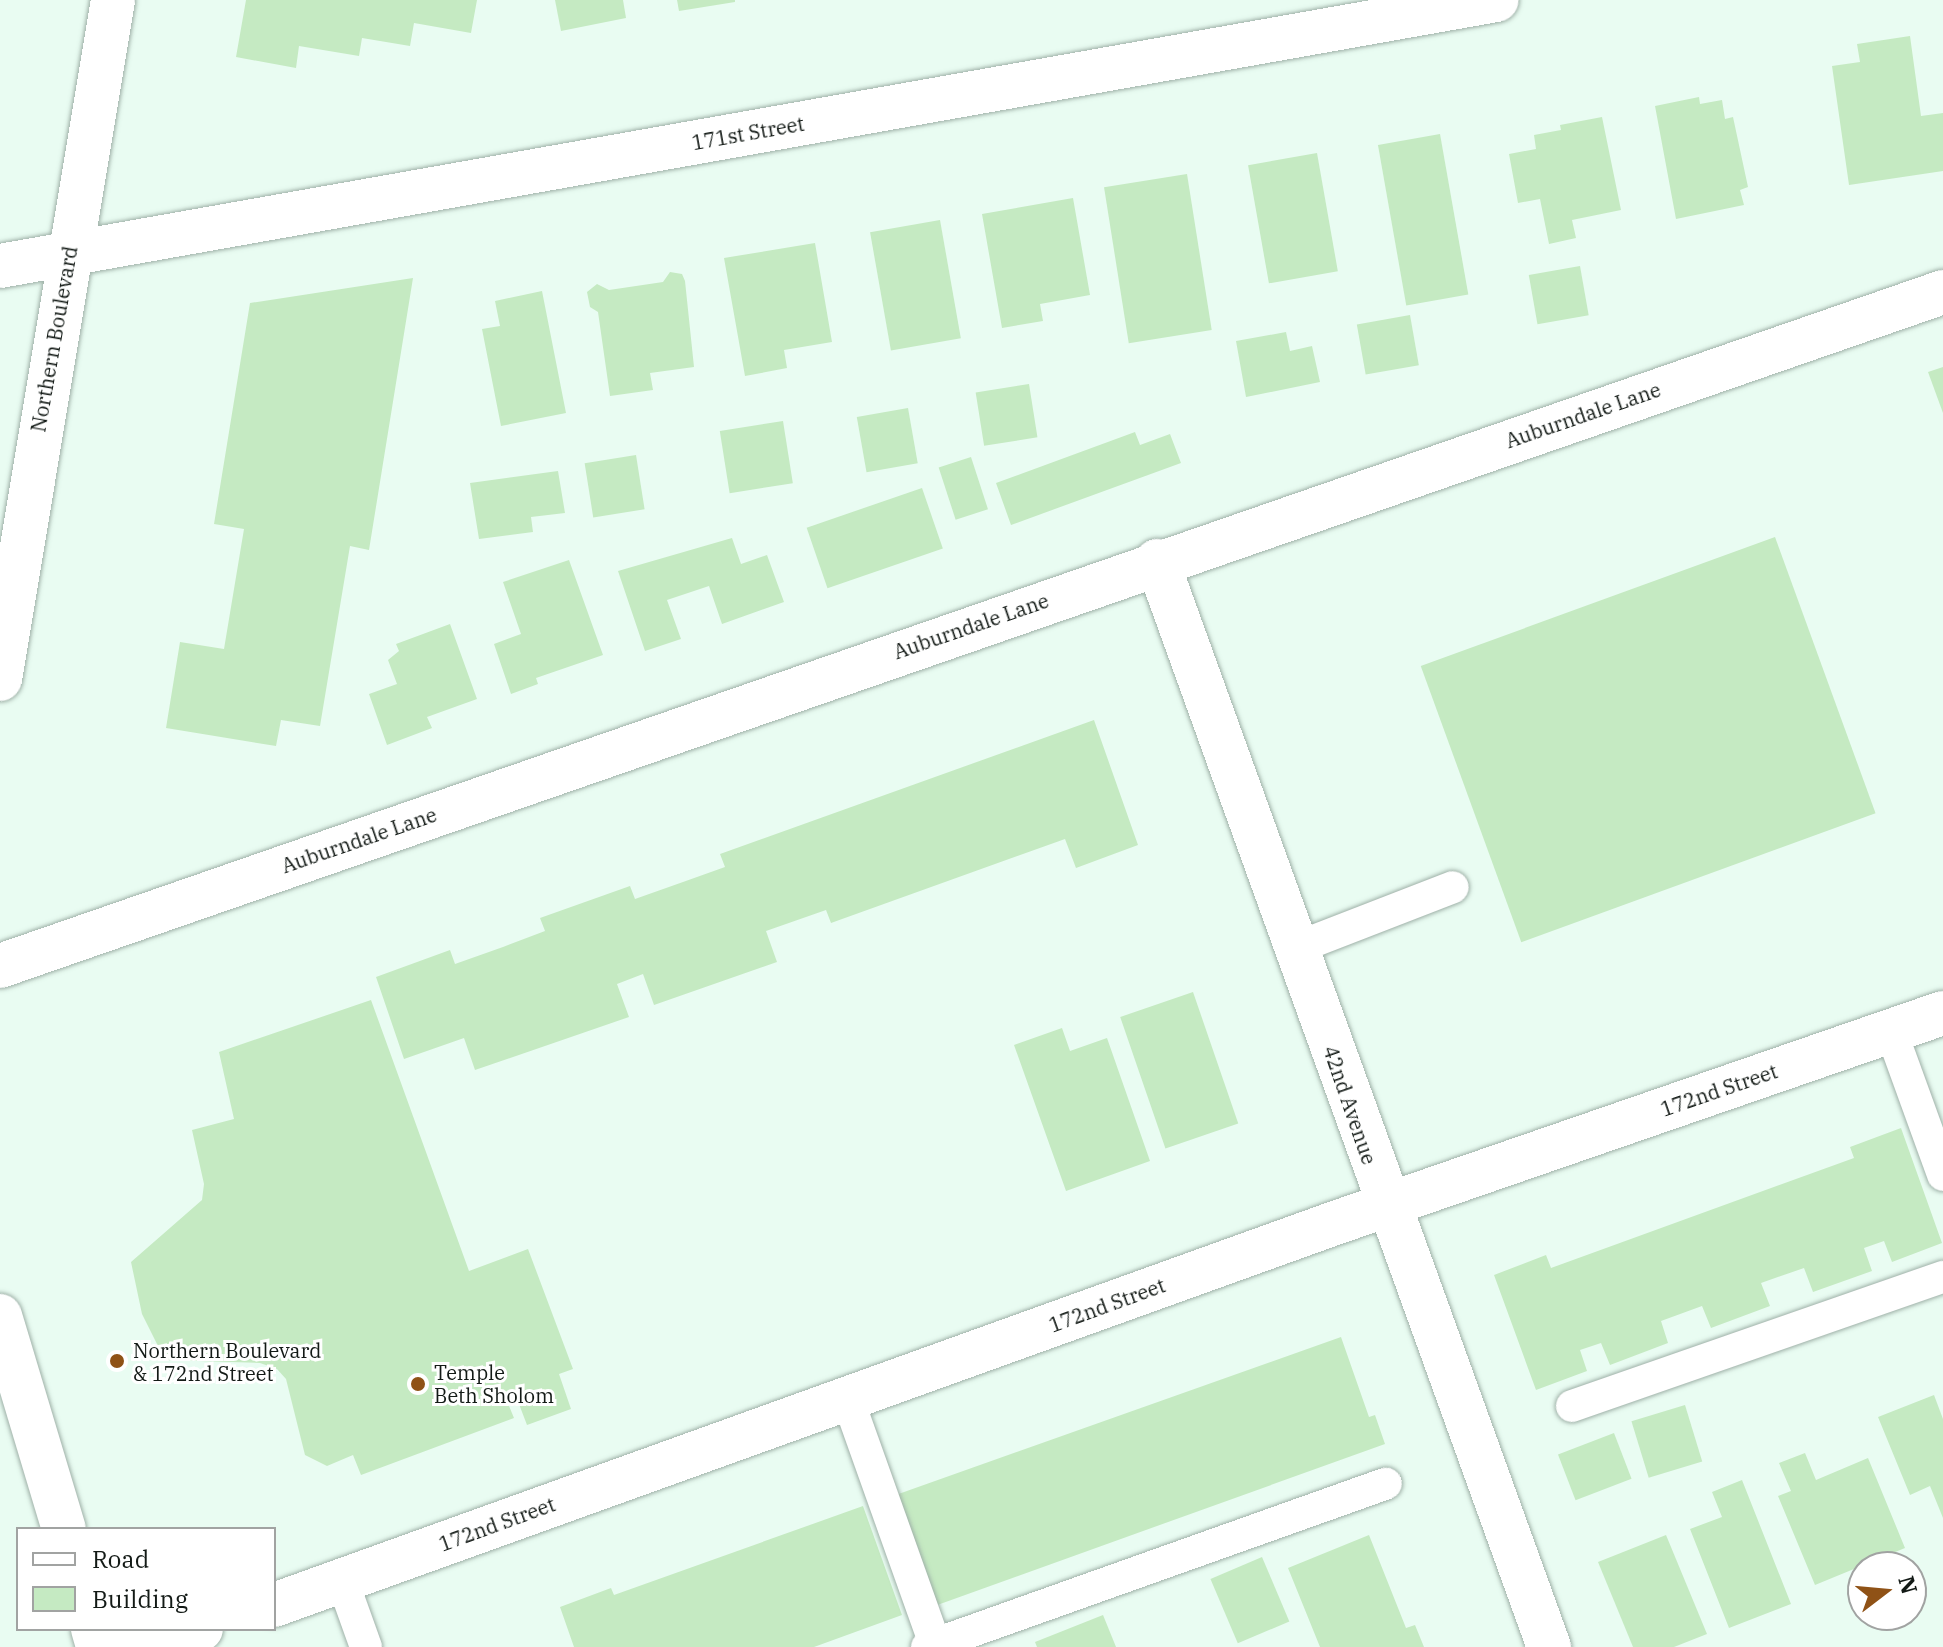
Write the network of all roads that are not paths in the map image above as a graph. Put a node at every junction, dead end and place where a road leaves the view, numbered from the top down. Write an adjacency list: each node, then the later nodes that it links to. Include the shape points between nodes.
1 (113, 0): 3 (street, Northern Boulevard)
2 (1497, 0): 3 (street, 171st Street)
3 (69, 253): 4 (street, 171st Street); 7 (street, Northern Boulevard)
4 (0, 266)
5 (1943, 292): 6 (street, Auburndale Lane)
6 (1157, 561): 9 (street, 42nd Avenue); 10 (street, Auburndale Lane)
7 (0, 679)
8 (1453, 887): 9 (lane)
9 (1296, 948): 14 (street, 42nd Avenue)
10 (0, 966)
11 (1943, 1013): 12 (street, 172nd Street)
12 (1891, 1031): 13 (lane); 14 (street, 172nd Street)
13 (1943, 1175)
14 (1385, 1205): 17 (street, 172nd Street); 27 (street, 42nd Avenue)
15 (1943, 1277): 18 (lane)
16 (0, 1316): 20 (street)
17 (847, 1397): 21 (street, 172nd Street); 24 (lane)
18 (1572, 1406)
19 (1386, 1484): 24 (lane)
20 (63, 1527)
21 (342, 1580): 22 (street, 172nd Street); 26 (lane)
22 (276, 1604)
23 (193, 1631): 25 (street)
24 (931, 1646)
25 (126, 1647)
26 (366, 1647)
27 (1549, 1647)

